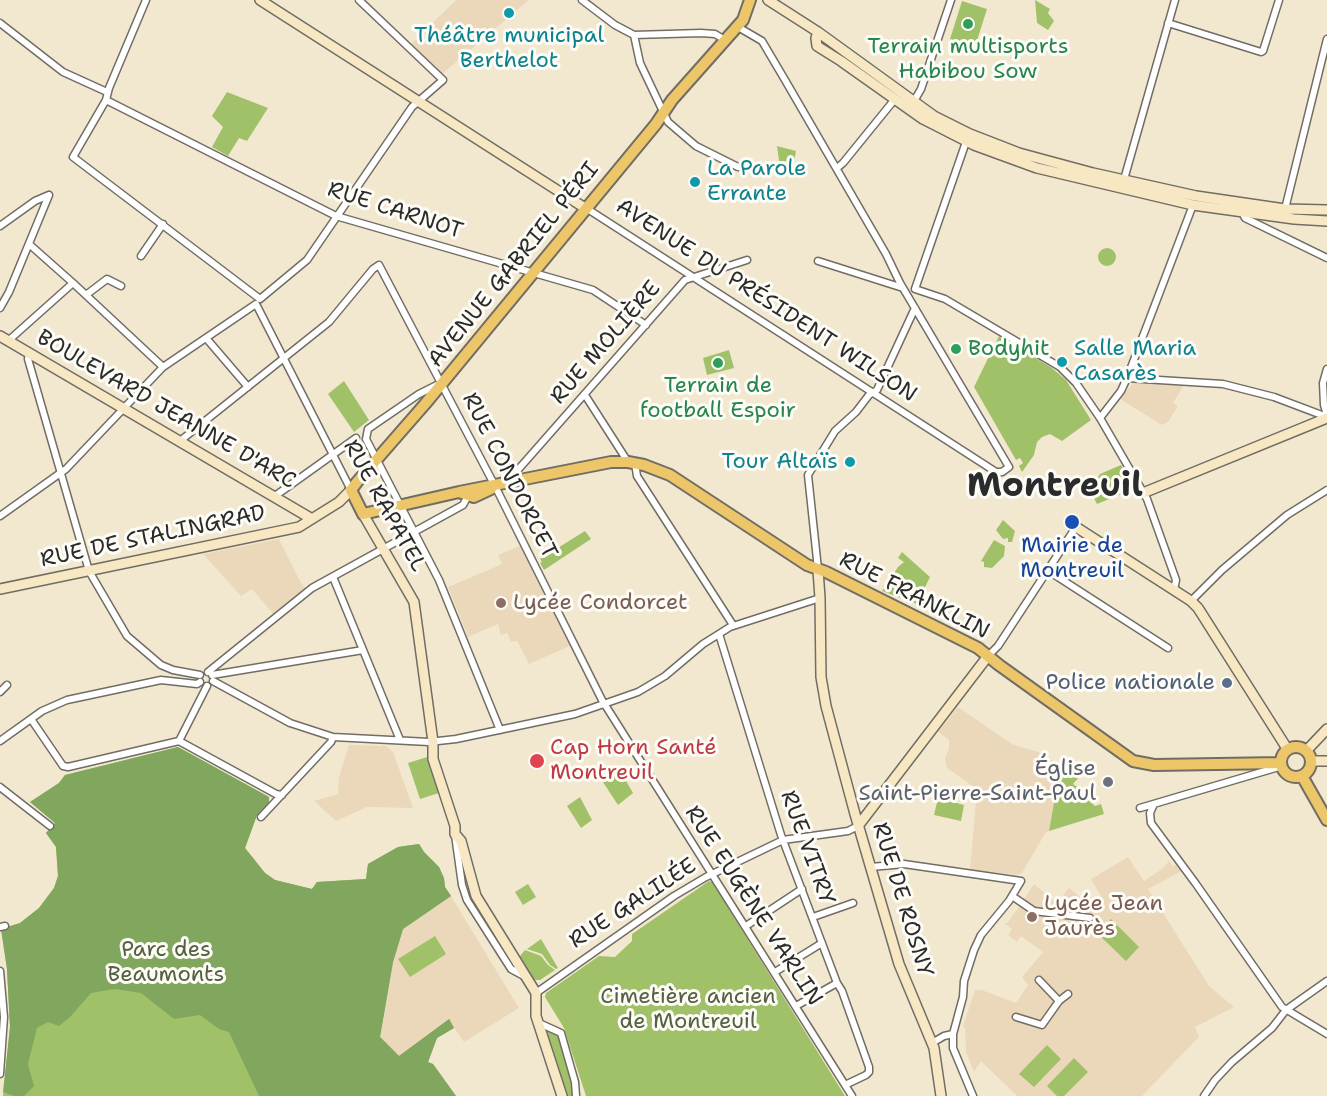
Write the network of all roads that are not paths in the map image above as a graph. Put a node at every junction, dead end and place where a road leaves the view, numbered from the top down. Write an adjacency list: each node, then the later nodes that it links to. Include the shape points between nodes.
1 (137, 0): 10 (street)
2 (260, 0): 21 (main road, AVENUE DU PRÉSIDENT WILSON)
3 (359, 0): 21 (street, via 443,80)
4 (582, 0): 15 (street)
5 (750, 0): 13 (main road, AVENUE GABRIEL PÉRI)
6 (768, 0): 14 (main road)
7 (951, 0): 22 (street)
8 (1175, 0): 12 (street)
9 (1279, 0): 12 (street, via 1261,52)
10 (145, 2): 18 (street)
11 (0, 22): 18 (street, via 63,72)
12 (1168, 23): 27 (street)
13 (738, 27): 17 (main road, AVENUE GABRIEL PÉRI); 26 (street, via 762,41)
14 (818, 32): 19 (main road, via 817,46); 22 (main road)
15 (634, 35): 17 (street, via 701,33); 23 (street, via 639,58)
16 (1327, 39): 30 (street)
17 (726, 40): 23 (main road, AVENUE GABRIEL PÉRI)
18 (107, 92): 20 (street)
19 (895, 99): 22 (main road); 26 (street)
20 (106, 100): 32 (street, RUE CARNOT); 36 (street, via 73,157)
21 (418, 102): 29 (main road, AVENUE DU PRÉSIDENT WILSON); 32 (street)
22 (911, 105): 24 (main road, via 939,129); 30 (main road, via 1030,157 1196,196)
23 (664, 113): 25 (street, via 668,122 696,146); 29 (main road, AVENUE GABRIEL PÉRI)
24 (966, 142): 28 (main road, via 1037,168); 48 (street)
25 (738, 167)
26 (837, 168): 43 (street)
27 (1125, 176)
28 (1193, 207): 33 (main road); 61 (street)
29 (585, 208): 42 (main road, AVENUE GABRIEL PÉRI); 44 (street, AVENUE DU PRÉSIDENT WILSON)
30 (1285, 209): 31 (main road)
31 (1327, 210)
32 (336, 216): 42 (street, RUE CARNOT); 50 (street, via 304,264)
33 (1244, 216): 34 (main road); 39 (street)
34 (1327, 221)
35 (0, 224): 37 (street, via 50,195)
36 (163, 224): 38 (street); 50 (street, via 252,291)
37 (29, 244): 45 (street); 51 (street)
38 (141, 256)
39 (1327, 258)
40 (747, 260): 44 (street, RUE MOLIÈRE)
41 (818, 261): 47 (street)
42 (532, 273): 54 (street, RUE CARNOT, via 593,290); 62 (main road, AVENUE GABRIEL PÉRI)
43 (898, 274): 47 (street); 48 (street)
44 (692, 277): 54 (street, RUE MOLIÈRE); 64 (street, AVENUE DU PRÉSIDENT WILSON)
45 (74, 283): 49 (street); 55 (street)
46 (121, 286): 49 (street, via 107,279)
47 (903, 288): 52 (street)
48 (913, 290): 53 (street); 68 (street, via 945,299 1060,367)
49 (86, 296): 59 (street)
50 (257, 301): 56 (street); 58 (street, RUE RAPATEL)
51 (0, 308)
52 (915, 308): 53 (street); 64 (street)
53 (921, 316): 64 (street, AVENUE DU PRÉSIDENT WILSON, via 1009,467 996,472)
54 (646, 325): 65 (street, RUE MOLIÈRE)
55 (4, 338): 57 (main road, BOULEVARD JEANNE D'ARC)
56 (206, 338): 59 (street); 63 (street)
57 (29, 354): 66 (main road, BOULEVARD JEANNE D'ARC); 74 (street)
58 (284, 358): 62 (street, RUE CONDORCET, via 330,322 379,265); 63 (street); 71 (street, RUE RAPATEL)
59 (163, 367): 66 (street)
60 (1327, 369): 67 (street, via 1323,383)
61 (1128, 378): 67 (street, via 1223,384 1274,397); 68 (street)
62 (442, 383): 72 (main road, AVENUE GABRIEL PÉRI); 72 (street, via 368,429 366,439); 76 (street, RUE CONDORCET)
63 (248, 387): 70 (street)
64 (873, 394): 89 (street, via 835,431 808,475)
65 (585, 395): 73 (street); 75 (street, RUE MOLIÈRE, via 516,472)
66 (124, 408): 70 (main road, BOULEVARD JEANNE D'ARC); 74 (street)
67 (1327, 417): 80 (main road)
68 (1100, 418): 80 (street)
69 (356, 438): 71 (street)
70 (180, 441): 81 (main road, BOULEVARD JEANNE D'ARC)
71 (333, 454): 77 (street, RUE RAPATEL); 81 (street)
72 (377, 459): 77 (main road, AVENUE GABRIEL PÉRI); 82 (street)
73 (632, 462): 75 (main road, via 600,464); 89 (main road, via 670,475); 97 (street, via 637,476)
74 (60, 472): 84 (street); 91 (street)
75 (516, 481): 76 (main road)
76 (495, 486): 79 (main road, via 479,496); 107 (street, RUE CONDORCET)
77 (351, 490): 83 (main road, RUE RAPATEL); 85 (main road, AVENUE GABRIEL PÉRI)
78 (1327, 490): 96 (street, via 1287,515)
79 (466, 493): 82 (main road); 87 (street, via 463,505)
80 (1143, 493): 94 (street, via 1176,580)
81 (275, 496): 85 (main road, BOULEVARD JEANNE D'ARC)
82 (400, 506): 83 (main road); 87 (street)
83 (363, 514): 88 (main road, RUE RAPATEL)
84 (0, 516)
85 (312, 519): 91 (main road, RUE DE STALINGRAD, via 297,527)
86 (1076, 527): 90 (street); 94 (main road)
87 (414, 532): 88 (street); 110 (street, via 439,580)
88 (384, 549): 92 (street); 115 (main road, RUE RAPATEL, via 414,602)
89 (818, 570): 95 (main road, RUE DE ROSNY); 101 (main road, RUE FRANKLIN)
90 (1047, 570): 99 (street); 101 (street)
91 (89, 571): 93 (main road, RUE DE STALINGRAD); 103 (street, via 127,636 161,666)
92 (333, 577): 100 (street); 102 (street, via 312,588)
93 (0, 589)
94 (1174, 590): 96 (main road)
95 (820, 598): 97 (street); 128 (main road, RUE DE ROSNY, via 824,696)
96 (1191, 601): 116 (main road)
97 (734, 625): 98 (street)
98 (719, 634): 107 (street, via 652,685); 129 (street, RUE VITRY)
99 (1168, 648)
100 (363, 650): 102 (street); 112 (street)
101 (988, 656): 119 (main road, RUE FRANKLIN, via 1138,763); 128 (main road)
102 (211, 676): 103 (street); 105 (street); 111 (street, via 290,723)
103 (200, 679): 105 (street); 108 (street, via 197,684 161,680 67,700)
104 (7, 685): 106 (street)
105 (207, 686): 114 (street)
106 (0, 692)
107 (605, 704): 110 (street); 131 (street, RUE EUGÈNE VARLIN)
108 (31, 719): 113 (street); 114 (street, via 63,766 68,767)
109 (1327, 729): 117 (main road)
110 (500, 730): 115 (street)
111 (333, 737): 112 (street); 122 (street)
112 (400, 740): 115 (street)
113 (0, 741)
114 (179, 741): 122 (street)
115 (433, 742): 144 (main road, RUE RAPATEL, via 433,759 476,896)
116 (1288, 750): 117 (main road, via 1298,747); 119 (main road)
117 (1309, 756): 118 (main road); 120 (main road, via 1308,770)
118 (1327, 761)
119 (1282, 764): 120 (main road, via 1292,776); 123 (street)
120 (1302, 776): 126 (main road)
121 (0, 787): 127 (street)
122 (282, 795): 125 (street)
123 (1154, 804): 124 (street); 148 (street, via 1151,823)
124 (1143, 807)
125 (261, 817)
126 (1327, 820)
127 (50, 826)
128 (858, 826): 129 (street, RUE GALILÉE, via 848,831); 130 (main road, RUE DE ROSNY)
129 (783, 840): 131 (street, RUE GALILÉE); 132 (street, RUE VITRY)
130 (871, 867): 133 (street, via 904,864 1021,881); 153 (main road, RUE DE ROSNY, via 899,964)
131 (712, 874): 137 (street, RUE EUGÈNE VARLIN); 144 (street, RUE GALILÉE, via 674,896)
132 (802, 889): 135 (street, RUE VITRY); 137 (street)
133 (1012, 896): 136 (street, via 1034,911); 151 (street, via 974,950)
134 (853, 903): 135 (street)
135 (813, 917): 138 (street, RUE VITRY)
136 (1090, 918)
137 (746, 926): 140 (street, RUE EUGÈNE VARLIN)
138 (822, 943): 140 (street); 143 (street, RUE VITRY)
139 (0, 971): 154 (street, via 4,1017)
140 (776, 972): 147 (street, RUE EUGÈNE VARLIN)
141 (1039, 980): 146 (street)
142 (1327, 981): 148 (street)
143 (837, 983): 147 (street); 156 (street, RUE VITRY, via 869,1072)
144 (536, 993): 150 (main road)
145 (1068, 994): 146 (street)
146 (1059, 1001): 149 (street, via 1042,1024)
147 (796, 1006): 156 (street, RUE EUGÈNE VARLIN)
148 (1286, 1010): 152 (street); 162 (street, via 1272,1028 1232,1062)
149 (1016, 1017)
150 (539, 1023): 157 (main road); 158 (street, via 561,1033)
151 (953, 1034): 153 (street); 161 (street, via 953,1048)
152 (1327, 1034)
153 (932, 1043): 160 (main road, RUE DE ROSNY)
154 (1, 1057): 155 (street)
155 (0, 1074)
156 (845, 1085): 159 (street, RUE EUGÈNE VARLIN)
157 (562, 1096)
158 (576, 1096)
159 (852, 1096)
160 (941, 1096)
161 (973, 1096)
162 (1204, 1096)

